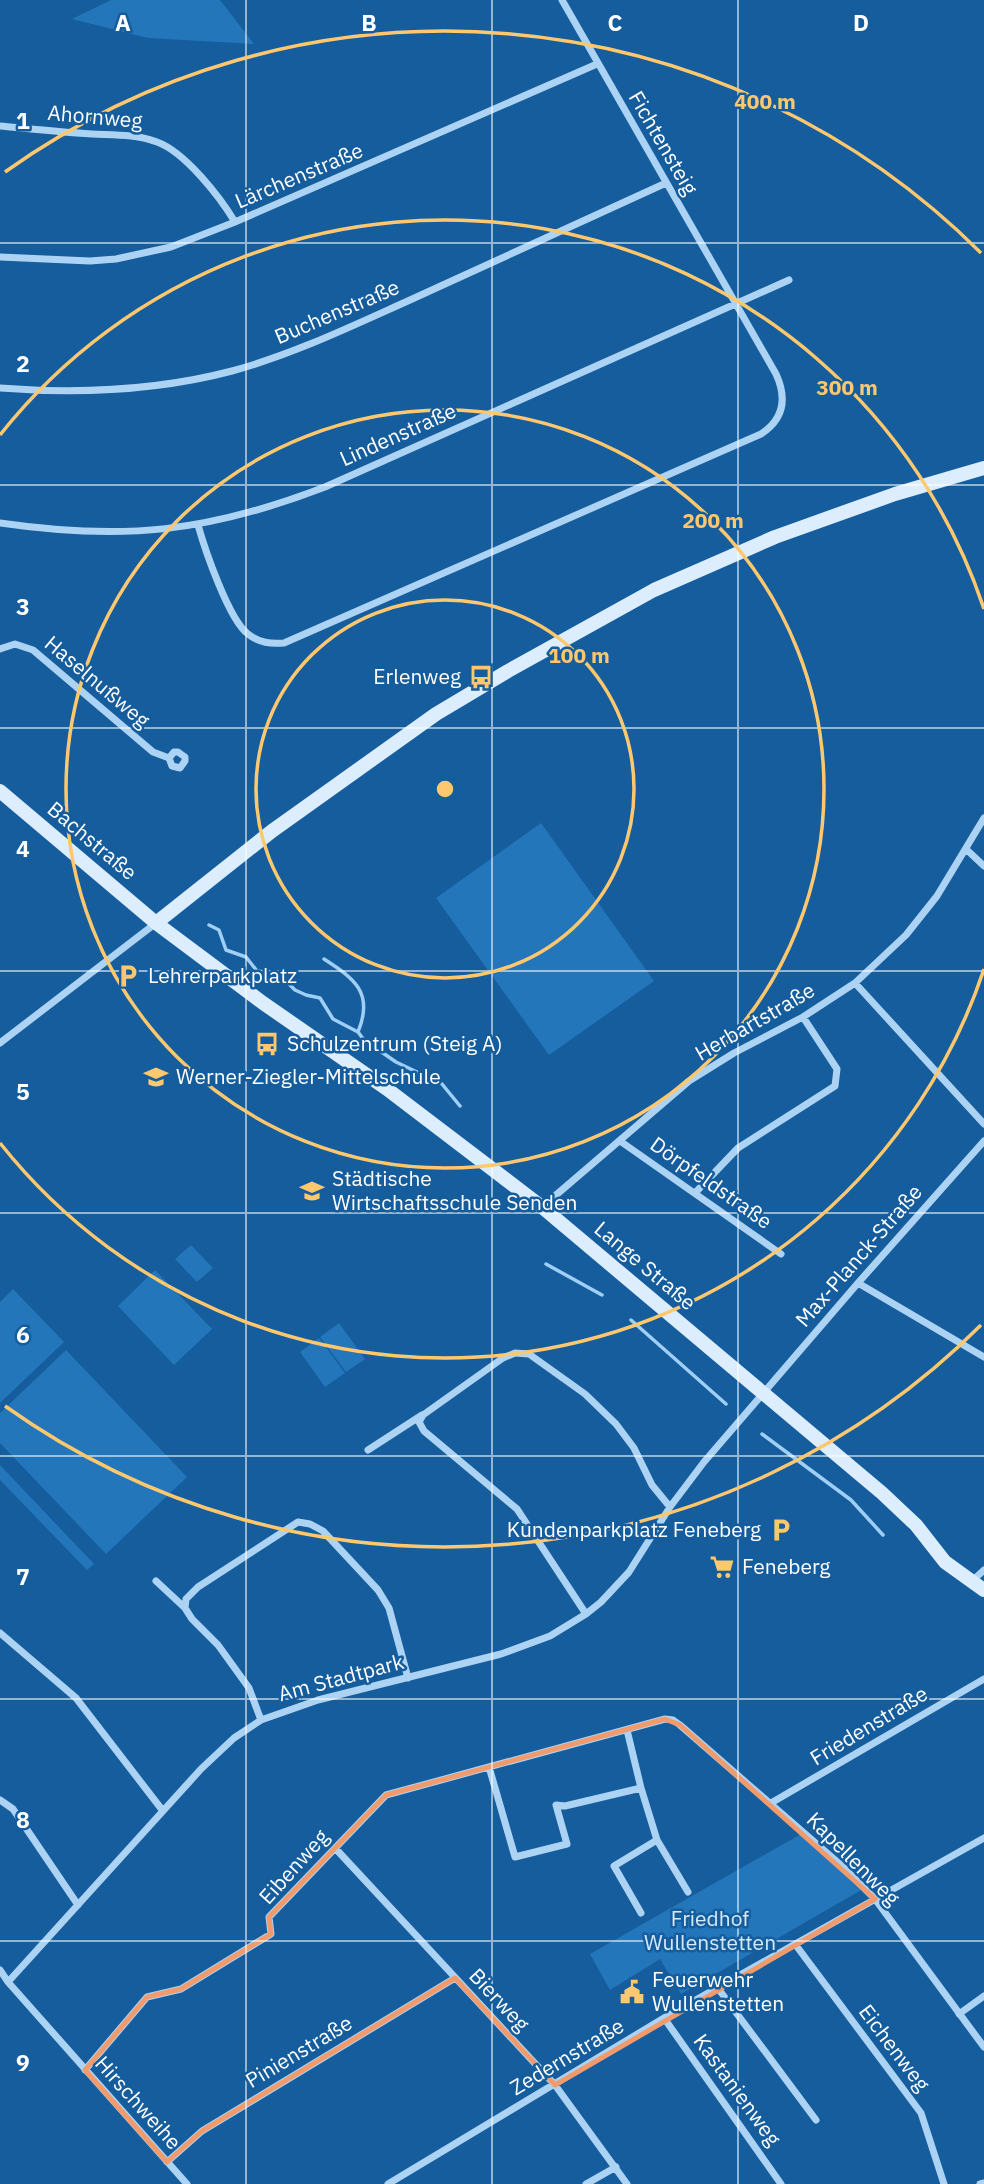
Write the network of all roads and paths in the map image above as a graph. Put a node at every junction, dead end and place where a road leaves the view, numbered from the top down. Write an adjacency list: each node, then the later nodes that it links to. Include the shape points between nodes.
1 (562, 0): 2 (street, Fichtensteig)
2 (597, 64): 4 (street, Fichtensteig); 5 (street, Lärchenstraße)
3 (0, 126): 5 (street, Ahornweg, via 158,142 208,185)
4 (666, 183): 8 (street, Fichtensteig); 9 (street, Buchenstraße, via 337,332 233,371 120,390)
5 (235, 222): 6 (street, Lärchenstraße, via 171,247 116,259)
6 (0, 257)
7 (789, 280): 8 (street, Lindenstraße)
8 (734, 304): 12 (street, Lindenstraße, via 325,487 263,510); 12 (street, via 782,387 782,407 768,430 295,640 261,642 241,627)
9 (0, 388)
10 (984, 468): 19 (street, via 775,537 654,590 436,714 272,831)
11 (0, 523): 12 (street, Lindenstraße, via 111,534)
12 (198, 525)
13 (0, 649): 14 (street, Haselnußweg, via 15,644 33,650 149,748)
14 (169, 758)
15 (0, 791): 19 (street, Bachstraße)
16 (984, 818): 17 (street, Herbartstraße)
17 (967, 850): 18 (street); 20 (street, Herbartstraße, via 906,935)
18 (984, 866)
19 (156, 923): 22 (street); 27 (street, Lange Straße)
20 (855, 983): 21 (street, Herbartstraße); 23 (street)
21 (803, 1017): 24 (street, Herbartstraße, via 690,1081); 26 (street, via 837,1069 835,1086 738,1148)
22 (0, 1043)
23 (984, 1124)
24 (620, 1141): 26 (street, Dörpfeldstraße); 27 (street, Herbartstraße)
25 (984, 1141): 29 (street, Max-Planck-Straße)
26 (695, 1193): 28 (street, Dörpfeldstraße)
27 (542, 1207): 31 (street, Lange Straße)
28 (781, 1254)
29 (858, 1283): 30 (street); 31 (street, Max-Planck-Straße)
30 (984, 1357)
31 (762, 1394): 34 (street, Am Stadtpark); 37 (street, Lange Straße, via 897,1506 945,1562)
32 (423, 1415): 33 (street); 34 (street, via 503,1358 529,1354 585,1394 616,1424); 39 (street, via 419,1422 424,1431 517,1508)
33 (368, 1450)
34 (670, 1507): 39 (street, Am Stadtpark, via 617,1587)
35 (984, 1570): 37 (street)
36 (156, 1581): 38 (street)
37 (978, 1586)
38 (185, 1608): 41 (street, via 186,1599 198,1587 298,1522 310,1524 323,1531 378,1590 389,1608); 43 (street, via 249,1688)
39 (586, 1614): 41 (street, Am Stadtpark, via 550,1636)
40 (0, 1633): 50 (street, via 76,1698)
41 (408, 1678): 43 (street, Am Stadtpark, via 318,1700)
42 (984, 1679): 49 (street, Friedenstraße)
43 (261, 1720): 50 (street, Am Stadtpark, via 233,1738)
44 (673, 1720): 45 (street, Eibenweg); 49 (street, Kapellenweg)
45 (627, 1730): 46 (street, Eibenweg); 47 (street)
46 (489, 1768): 47 (street, via 514,1857 566,1844 556,1805); 53 (street, Eibenweg, via 386,1796)
47 (641, 1788): 52 (street)
48 (0, 1800): 56 (street, via 13,1809)
49 (771, 1804): 55 (street, Kapellenweg)
50 (163, 1811): 56 (street, Am Stadtpark)
51 (984, 1838): 55 (street, Zedernstraße)
52 (657, 1840): 54 (street); 57 (street, via 614,1866)
53 (335, 1847): 60 (street, Bierweg); 67 (street, Eibenweg, via 269,1917 271,1934 181,1989 146,1997)
54 (688, 1892)
55 (875, 1899): 58 (street, Zedernstraße); 64 (street, Kapellenweg)
56 (78, 1905): 61 (street, Am Stadtpark)
57 (641, 1913)
58 (795, 1944): 62 (street, Zedernstraße); 77 (street, Eichenweg, via 921,2113)
59 (0, 1970): 61 (street)
60 (455, 1978): 68 (street, Bierweg); 70 (street, Pinienstraße, via 202,2131)
61 (8, 1982): 67 (street, Hirschweihe)
62 (717, 1987): 65 (street, Zedernstraße); 69 (street)
63 (984, 1996): 64 (street)
64 (959, 2014): 66 (street, Kapellenweg)
65 (664, 2018): 68 (street, Zedernstraße); 76 (street, Kastanienweg)
66 (984, 2047)
67 (85, 2070): 70 (street, Hirschweihe)
68 (555, 2085): 71 (street, Bierweg); 73 (street, Zedernstraße)
69 (816, 2120)
70 (167, 2162): 72 (street, Hirschweihe)
71 (616, 2166): 74 (street); 75 (street, Bierweg)
72 (187, 2184)
73 (388, 2184)
74 (586, 2184)
75 (627, 2184)
76 (781, 2184)
77 (944, 2184)

